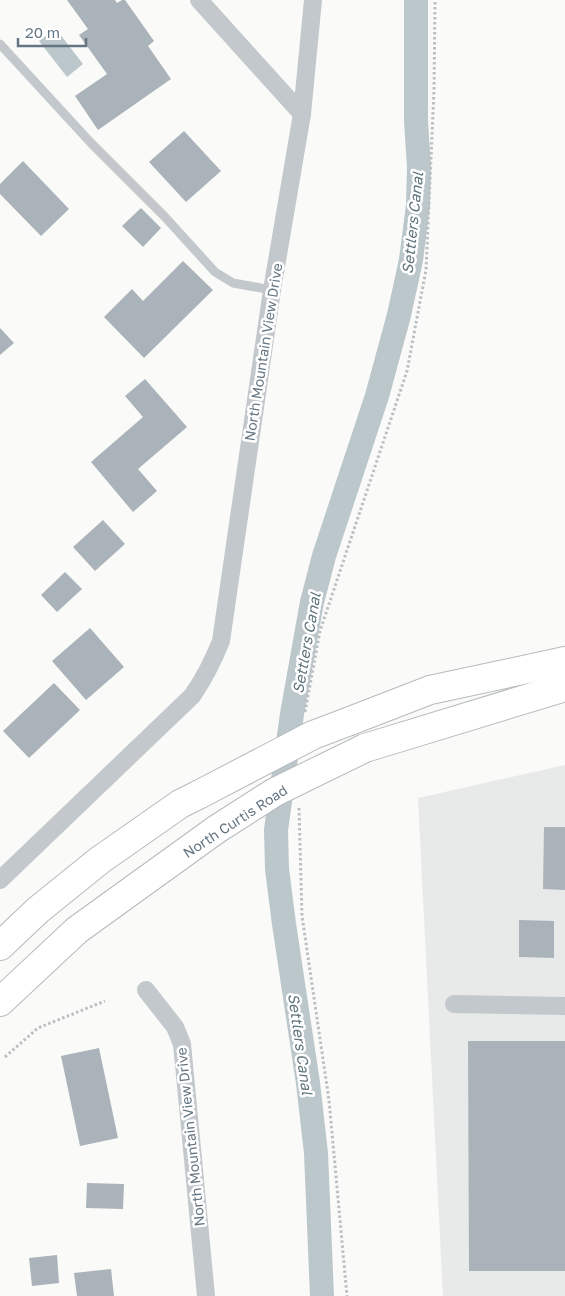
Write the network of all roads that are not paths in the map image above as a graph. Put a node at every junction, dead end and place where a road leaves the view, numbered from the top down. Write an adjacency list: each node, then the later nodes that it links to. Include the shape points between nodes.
1 (198, 0): 4 (street)
2 (312, 0): 4 (street, North Mountain View Drive)
3 (0, 44): 5 (lane, via 215,272 233,283)
4 (302, 114): 5 (street, North Mountain View Drive)
5 (272, 290): 8 (street, North Mountain View Drive, via 221,642 212,664 192,696)
6 (565, 661): 9 (main road, bridge, via 430,690 312,735 180,804 100,860 38,910)
7 (565, 687): 11 (main road, North Curtis Road, bridge, via 365,748 275,792 77,930)
8 (0, 880)
9 (0, 946)
10 (146, 990): 14 (street, North Mountain View Drive, via 175,1027 182,1044)
11 (0, 1002)
12 (454, 1004): 13 (street)
13 (565, 1006)
14 (206, 1296)

